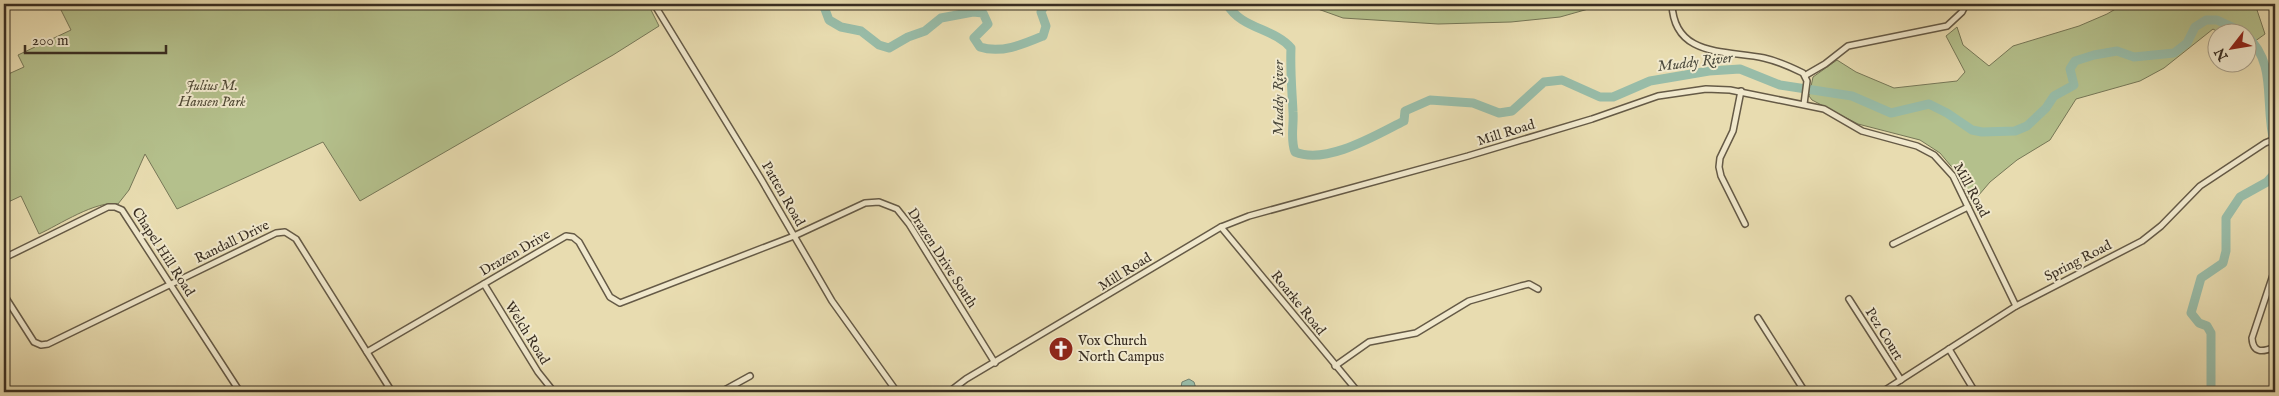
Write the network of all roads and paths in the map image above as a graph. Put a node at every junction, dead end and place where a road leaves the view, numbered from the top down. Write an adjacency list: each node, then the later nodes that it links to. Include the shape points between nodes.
1 (9, 4): 5 (street)
2 (654, 4): 13 (street, Patten Road)
3 (1672, 4): 6 (street, via 1679,28 1697,46 1712,52 1767,58)
4 (1966, 4): 6 (street, via 1948,26 1848,46)
5 (4, 7)
6 (1806, 75): 8 (street)
7 (1741, 91): 8 (street, Mill Road); 11 (street, via 1733,131 1719,167); 12 (street, Mill Road, via 1713,89 1658,96 1592,119 1249,216)
8 (1804, 104): 10 (street, Mill Road, via 1824,109 1862,130 1926,150 1949,170)
9 (2275, 139): 22 (street, Spring Road, via 2200,186 2142,241)
10 (1968, 207): 14 (street); 22 (street, Mill Road)
11 (1745, 224)
12 (1221, 227): 27 (street, Mill Road); 28 (street, Roarke Road)
13 (794, 236): 18 (street, Drazen Drive, via 620,303 610,297 579,242 566,236); 27 (street, Drazen Drive South, via 865,202 879,202 897,209 918,237); 35 (street, Patten Road, via 845,321)
14 (1893, 244)
15 (4, 258): 17 (street, Chapel Hill Road, via 108,207 115,207 128,216)
16 (2275, 268): 24 (street, via 2252,344 2262,352)
17 (171, 284): 20 (street, Randall Drive, via 41,345 29,337); 26 (street, Randall Drive, via 276,233 288,232 296,239); 31 (street, Chapel Hill Road)
18 (484, 284): 26 (street, Drazen Drive); 33 (street, Welch Road, via 538,372)
19 (1538, 289): 28 (street, via 1529,284 1469,301 1416,333 1369,342)
20 (4, 295)
21 (1849, 299): 30 (street, Pez Court)
22 (2016, 306): 25 (street, Spring Road)
23 (1758, 318): 38 (street)
24 (2275, 347)
25 (1949, 349): 30 (street, Spring Road); 40 (street)
26 (367, 352): 32 (street, Randall Drive)
27 (995, 363): 36 (street, Mill Road)
28 (1335, 366): 37 (street, Roarke Road)
29 (750, 376): 34 (street)
30 (1901, 380): 39 (street, Spring Road)
31 (240, 392)
32 (392, 392)
33 (554, 392)
34 (721, 392)
35 (897, 392)
36 (949, 392)
37 (1358, 392)
38 (1805, 392)
39 (1882, 392)
40 (1975, 392)

